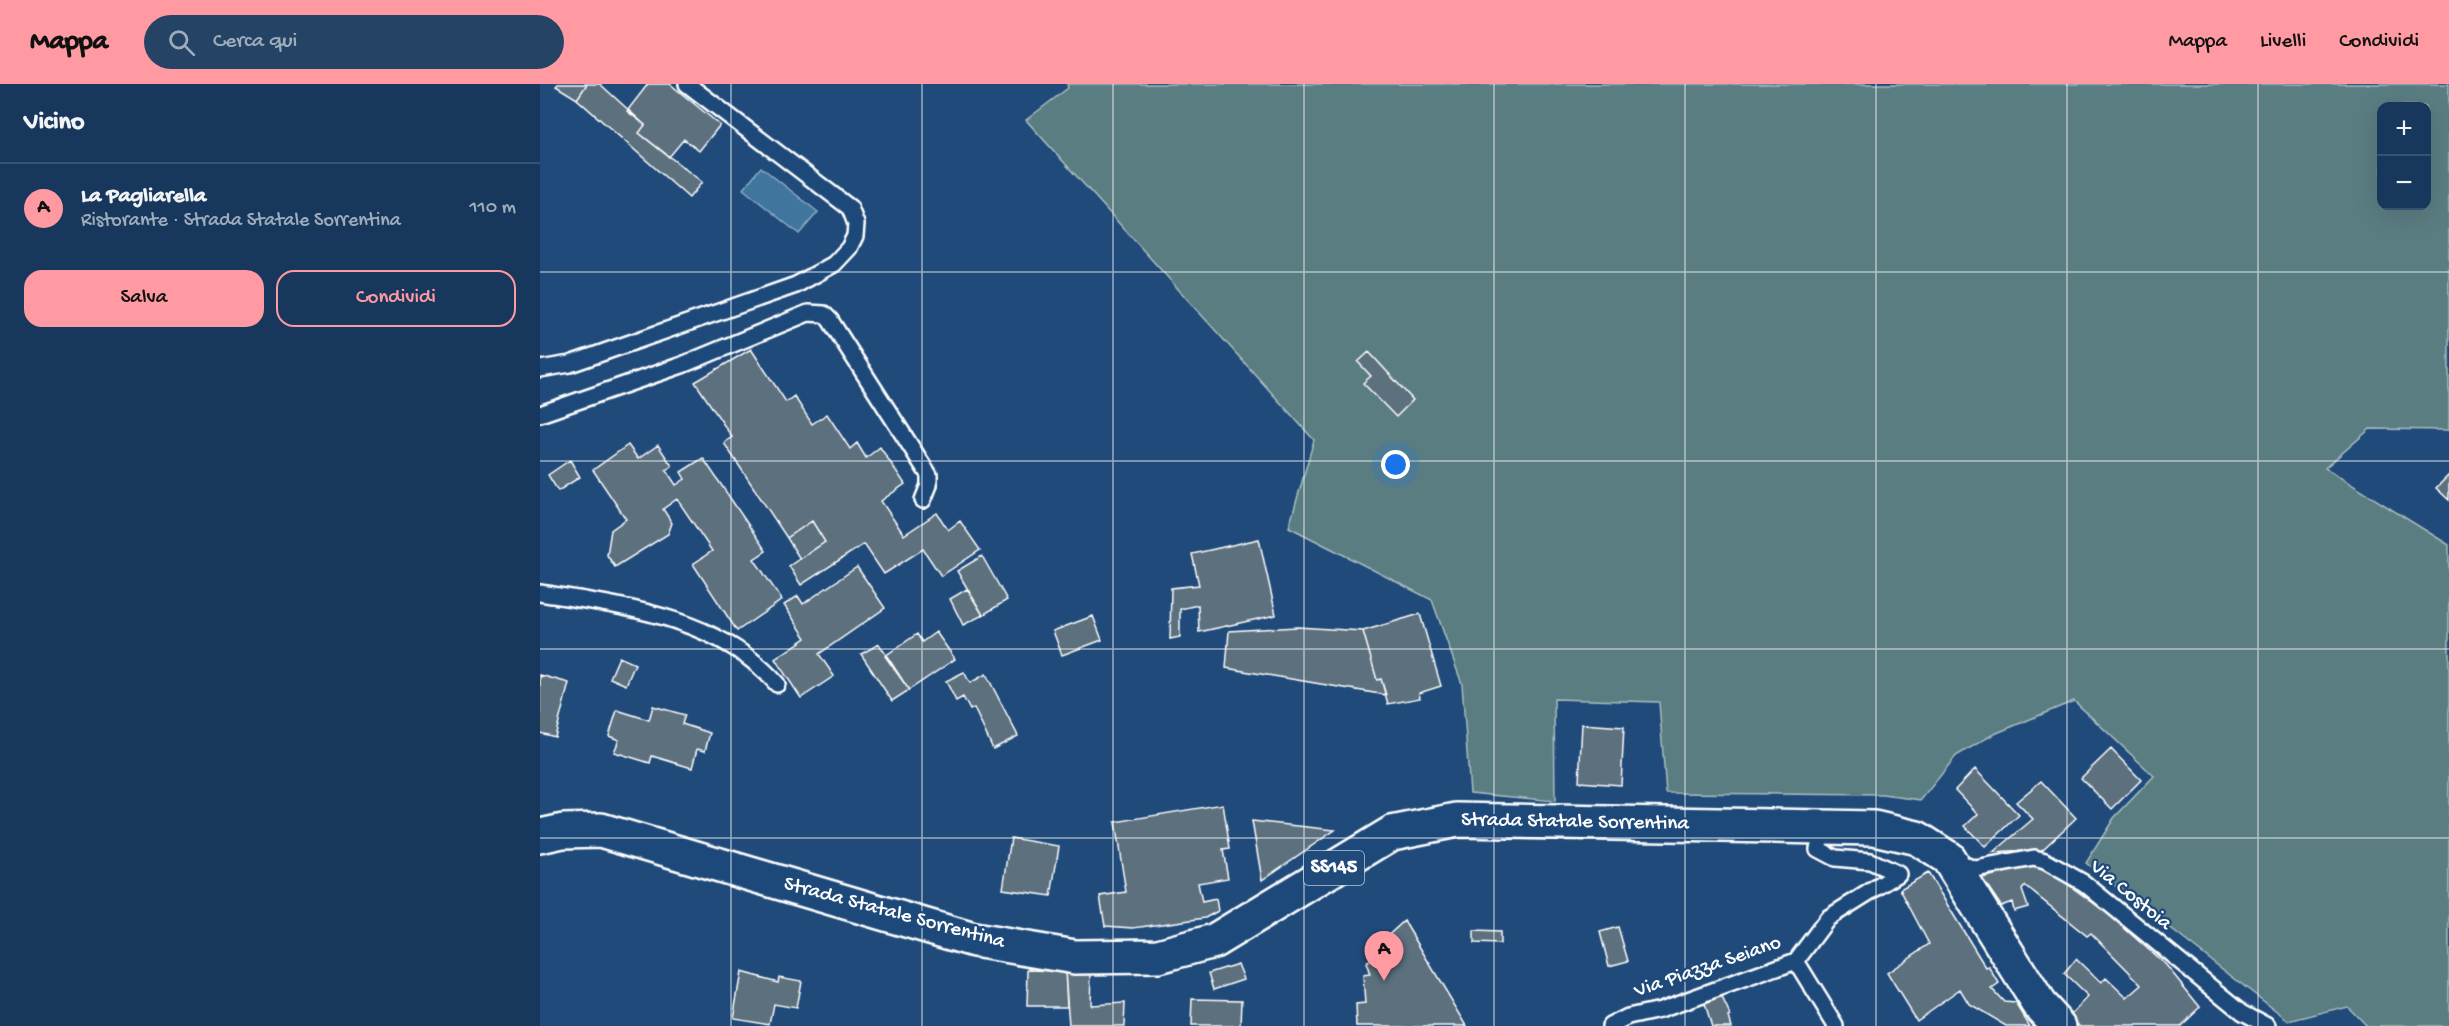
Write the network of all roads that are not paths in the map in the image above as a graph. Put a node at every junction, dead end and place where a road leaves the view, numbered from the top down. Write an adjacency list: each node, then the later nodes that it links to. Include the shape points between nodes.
1 (687, 84): 2 (lane, via 850,208 856,224 849,248 834,264 796,285 570,364)
2 (540, 369)
3 (540, 414): 4 (lane, via 682,365 808,313 824,314 929,475)
4 (923, 500)
5 (540, 593): 6 (lane, via 617,606 704,631 759,664)
6 (777, 684)
7 (1823, 826): 8 (main road, Strada Statale Sorrentina / SS145, via 1457,820 1392,833 1214,941 1158,956 1075,957 974,940 601,830); 9 (main road, Strada Statale Sorrentina / SS145, via 1874,828 1917,838); 10 (lane, Via Piazza Seiano, via 1818,849 1835,858 1870,861 1898,874 1828,918)
8 (540, 836)
9 (1948, 858): 13 (main road, Strada Statale Sorrentina / SS145, via 2032,994); 14 (lane, Via Costoia, via 1975,869 2034,858 2045,861 2084,883 2242,1012)
10 (1796, 961): 11 (lane, Via Piazza Seiano); 12 (lane)
11 (1610, 1026)
12 (1836, 1026)
13 (2059, 1026)
14 (2268, 1026)

